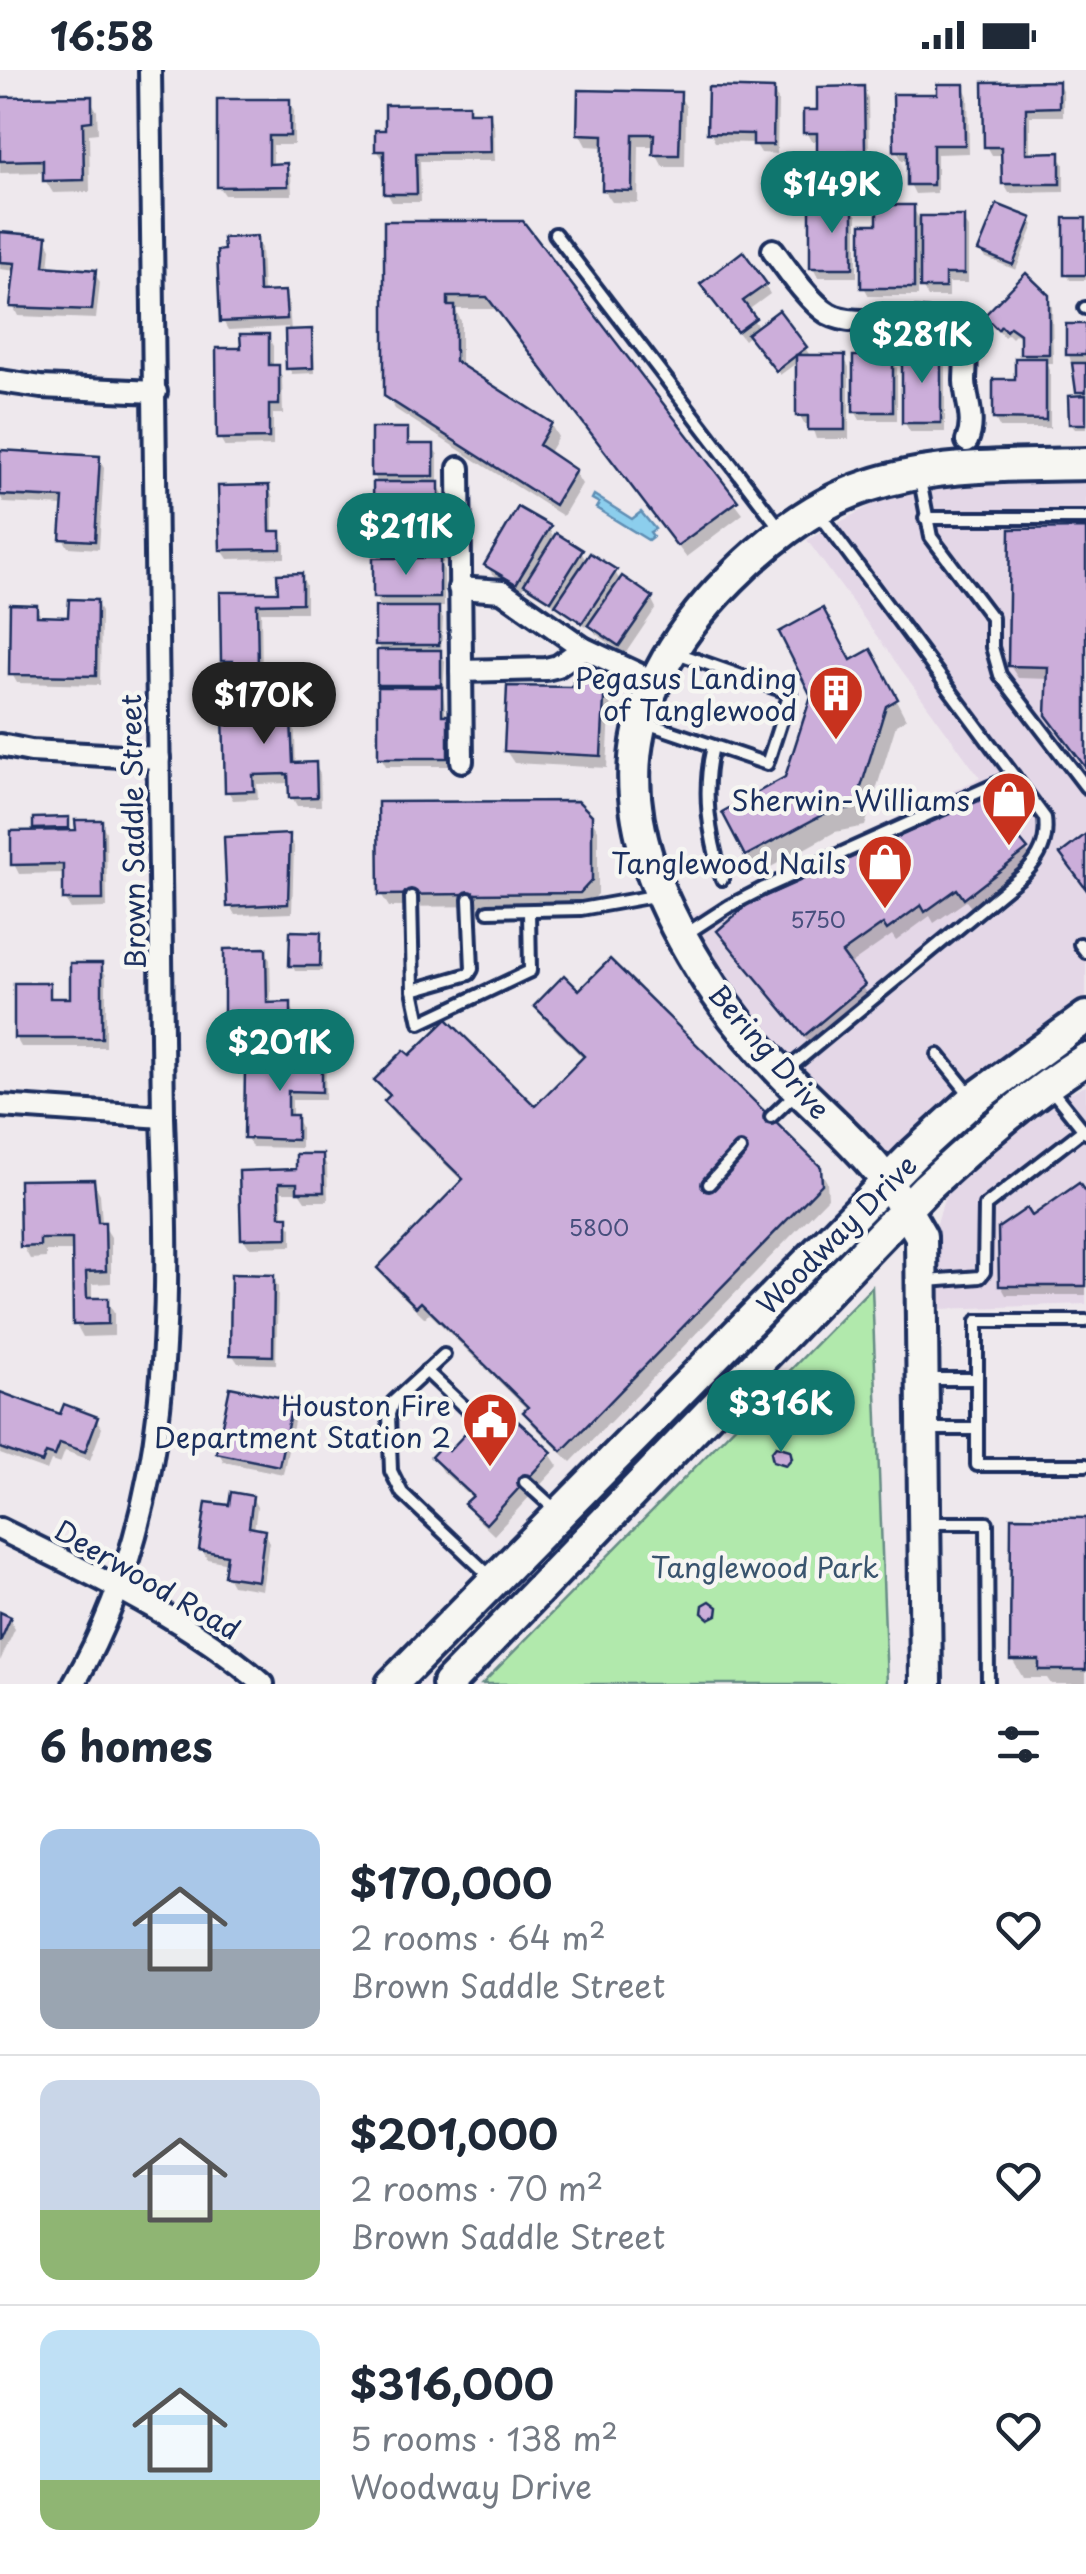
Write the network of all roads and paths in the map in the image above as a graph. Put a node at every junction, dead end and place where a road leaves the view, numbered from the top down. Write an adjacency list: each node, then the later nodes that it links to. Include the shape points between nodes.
1 (150, 70): 5 (street, Brown Saddle Street)
2 (555, 234): 13 (lane)
3 (772, 250): 6 (street, via 828,314 949,328 964,350)
4 (0, 381): 5 (street)
5 (156, 392): 22 (street, Brown Saddle Street)
6 (968, 454): 7 (main road, Bering Drive); 9 (main road, Bering Drive)
7 (1086, 464)
8 (458, 468): 14 (street)
9 (919, 474): 10 (main road, Bering Drive, via 871,485); 11 (lane)
10 (816, 509): 13 (main road, Bering Drive); 24 (lane)
11 (925, 518): 12 (lane); 25 (lane, via 931,537 992,618 1000,675)
12 (1086, 518)
13 (783, 532): 16 (main road, Bering Drive, via 701,607)
14 (458, 588): 15 (street, via 502,591); 17 (street)
15 (583, 648): 17 (street, via 546,669); 18 (street)
16 (671, 650): 18 (main road, Bering Drive); 21 (lane, via 790,693 767,764)
17 (461, 671): 23 (street)
18 (653, 681): 19 (main road, Bering Drive)
19 (640, 721): 21 (lane); 27 (main road, Bering Drive, via 634,796)
20 (0, 745): 22 (street)
21 (713, 746): 26 (lane, via 707,820)
22 (159, 758): 41 (street, Brown Saddle Street)
23 (462, 761)
24 (1014, 776): 32 (lane, via 764,888); 37 (lane, via 1045,818 1038,860)
25 (1086, 787)
26 (722, 878)
27 (662, 894): 30 (lane, via 581,909); 32 (main road, Bering Drive)
28 (410, 898): 33 (lane)
29 (470, 898): 33 (lane, via 472,969)
30 (529, 910): 31 (lane); 33 (lane, via 532,964 526,975 420,1023)
31 (488, 911)
32 (683, 936): 37 (main road, Bering Drive, via 734,1016)
33 (413, 990)
34 (1086, 1016): 39 (main road, Woodway Drive)
35 (938, 1055): 39 (lane)
36 (1086, 1058): 38 (main road, Woodway Drive)
37 (791, 1081): 42 (lane); 45 (main road, Bering Drive)
38 (1046, 1084): 43 (lane); 47 (main road, Woodway Drive)
39 (974, 1100): 45 (main road, Woodway Drive)
40 (0, 1106): 41 (street)
41 (163, 1117): 64 (street, Brown Saddle Street, via 168,1260 160,1422)
42 (771, 1117)
43 (1085, 1132): 48 (lane, via 985,1206 980,1277)
44 (740, 1150): 46 (lane)
45 (887, 1182): 47 (main road, Bering Drive); 59 (main road, Woodway Drive)
46 (709, 1184)
47 (905, 1210): 48 (main road, Bering Drive, via 921,1236); 62 (main road, Woodway Drive)
48 (921, 1282): 52 (main road, Bering Drive)
49 (1086, 1321): 53 (lane, via 977,1321)
50 (444, 1355): 51 (lane)
51 (426, 1372): 54 (lane); 63 (lane, via 393,1402 391,1470 402,1493)
52 (922, 1379): 53 (lane); 55 (main road, Bering Drive)
53 (977, 1379): 56 (lane)
54 (478, 1420)
55 (923, 1429): 56 (lane); 60 (main road, Bering Drive)
56 (977, 1429): 57 (lane, via 977,1465)
57 (1086, 1465)
58 (525, 1482): 59 (lane)
59 (558, 1512): 62 (main road); 63 (main road, Woodway Drive)
60 (924, 1524): 70 (main road, Bering Drive); 71 (lane, via 987,1523)
61 (0, 1529): 64 (street, Deerwood Road)
62 (589, 1540): 65 (main road, Woodway Drive)
63 (493, 1579): 65 (main road); 68 (main road, Woodway Drive)
64 (118, 1588): 66 (street, Brown Saddle Street); 67 (street, Deerwood Road, via 230,1655)
65 (523, 1607): 69 (main road, Woodway Drive)
66 (74, 1684)
67 (263, 1684)
68 (392, 1684)
69 (448, 1684)
70 (926, 1684)
71 (988, 1684)

